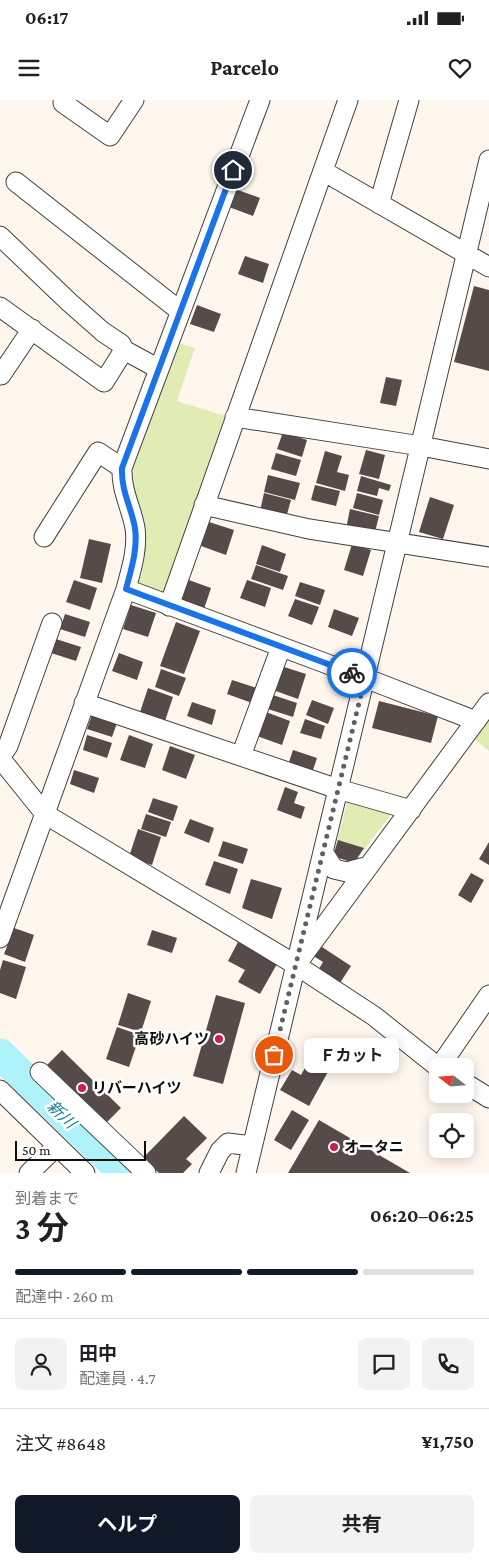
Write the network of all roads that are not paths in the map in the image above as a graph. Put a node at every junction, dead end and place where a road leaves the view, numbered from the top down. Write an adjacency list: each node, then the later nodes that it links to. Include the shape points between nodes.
1 (134, 100): 5 (street, via 110,136)
2 (260, 100): 14 (street)
3 (348, 100): 7 (street)
4 (410, 100): 9 (street)
5 (63, 103)
6 (489, 160): 11 (street)
7 (323, 171): 9 (street); 19 (street)
8 (16, 182): 14 (street)
9 (379, 204): 11 (street)
10 (0, 236): 16 (street)
11 (466, 254): 12 (street); 20 (street)
12 (489, 267)
13 (0, 307): 15 (street)
14 (180, 311): 17 (street)
15 (32, 329): 16 (street, via 104,382); 18 (street)
16 (124, 350): 17 (street)
17 (159, 369): 22 (street)
18 (0, 374)
19 (235, 417): 20 (street); 23 (street)
20 (420, 446): 21 (street); 25 (street)
21 (489, 459)
22 (122, 468): 24 (street, via 98,452); 27 (street, via 122,482 135,529 134,560)
23 (204, 505): 25 (street, via 309,529); 28 (street)
24 (44, 537)
25 (397, 541): 26 (street); 31 (street)
26 (489, 557)
27 (126, 589): 28 (street); 32 (street)
28 (169, 606): 30 (street)
29 (52, 623): 36 (street, via 8,746)
30 (282, 647): 31 (street); 35 (street)
31 (365, 678): 34 (street); 37 (street)
32 (84, 703): 35 (street); 39 (street)
33 (489, 703): 34 (street)
34 (476, 721): 38 (street)
35 (241, 756): 37 (street)
36 (0, 758): 39 (street)
37 (338, 789): 38 (street); 40 (street)
38 (411, 810): 41 (street)
39 (45, 814): 42 (street); 43 (street)
40 (323, 852): 41 (street, via 334,869 347,872); 43 (street)
41 (369, 866): 43 (street)
42 (0, 938)
43 (296, 965): 46 (street, via 374,1016); 52 (street)
44 (489, 994): 45 (street)
45 (445, 1058)
46 (429, 1059)
47 (40, 1072): 55 (street)
48 (474, 1089): 50 (street)
49 (0, 1090): 51 (street)
50 (489, 1098)
51 (57, 1146): 53 (street); 54 (street)
52 (252, 1146): 56 (street, via 228,1143); 57 (street)
53 (29, 1173)
54 (85, 1173)
55 (146, 1173)
56 (209, 1173)
57 (246, 1173)

